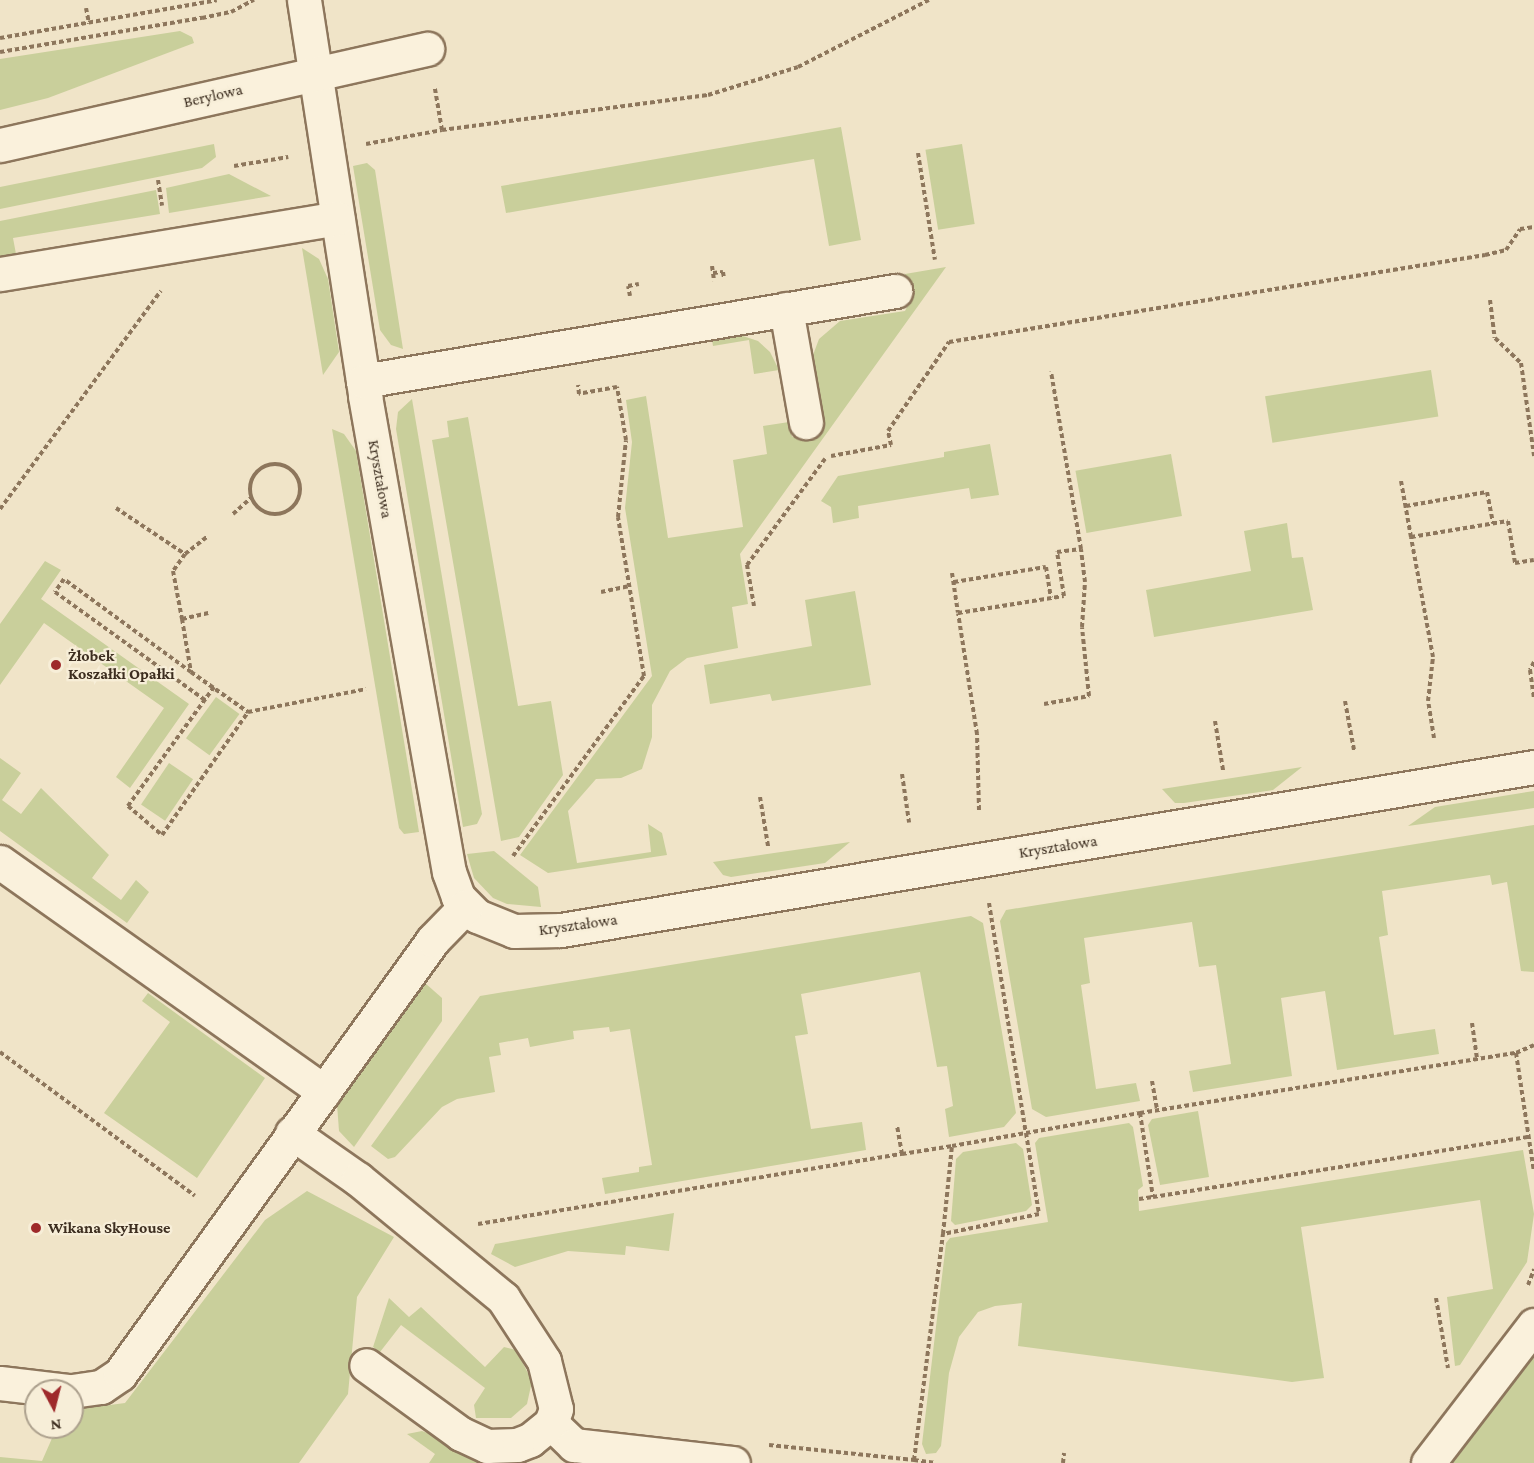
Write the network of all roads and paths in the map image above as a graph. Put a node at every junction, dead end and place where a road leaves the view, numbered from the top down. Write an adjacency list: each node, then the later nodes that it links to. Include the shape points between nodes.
1 (217, 0): 6 (path)
2 (254, 0): 9 (path, via 231,12 202,18)
3 (304, 0): 10 (street, Kryształowa)
4 (929, 0): 11 (path, via 798,67 708,95)
5 (86, 8): 6 (path)
6 (89, 24): 7 (path)
7 (0, 38)
8 (428, 49): 10 (street, Berylowa); 11 (path)
9 (0, 52)
10 (314, 74): 12 (street, Berylowa); 13 (street, Kryształowa)
11 (442, 130): 13 (path)
12 (0, 145)
13 (327, 151): 15 (path); 18 (street, Kryształowa)
14 (918, 153): 20 (path)
15 (234, 165)
16 (158, 180): 17 (path)
17 (163, 213)
18 (338, 218): 21 (street); 27 (street, Kryształowa)
19 (1534, 227): 48 (path, via 1520,229 1506,250 1485,255 948,342 888,431 891,445 827,456 747,565)
20 (935, 260)
21 (0, 274)
22 (167, 283): 35 (path)
23 (895, 291): 25 (street)
24 (1490, 300): 30 (path, via 1495,338 1521,363)
25 (786, 309): 27 (street); 29 (street)
26 (1051, 372): 40 (path)
27 (363, 381): 74 (street, Kryształowa, via 448,872 453,890)
28 (617, 387): 45 (path, via 626,440 618,517)
29 (806, 422)
30 (1534, 456)
31 (1401, 481): 33 (path)
32 (251, 498): 32 (path, via 261,511 286,513 298,502 301,485 285,466 269,464 251,480); 36 (path)
33 (1406, 506): 37 (path, via 1487,492); 39 (path)
34 (116, 508): 41 (path)
35 (0, 509)
36 (233, 514)
37 (1493, 523): 39 (path); 42 (path, via 1508,522 1515,563)
38 (208, 536): 41 (path)
39 (1411, 537): 62 (path, via 1433,657 1428,701)
40 (1081, 549): 47 (path, via 1057,552 1064,596); 59 (path, via 1085,582 1082,627 1089,696)
41 (184, 554): 51 (path, via 173,572)
42 (1534, 560)
43 (952, 573): 44 (path)
44 (954, 582): 47 (path, via 1046,567); 50 (path)
45 (629, 586): 46 (path); 71 (path, via 644,676)
46 (601, 592)
47 (1051, 598): 50 (path)
48 (754, 606)
49 (208, 613): 51 (path)
50 (958, 613): 68 (path, via 977,734)
51 (182, 619): 53 (path)
52 (1534, 662): 56 (path, via 1530,670)
53 (191, 672): 54 (path); 57 (path, via 64,579 55,592)
54 (214, 687): 57 (path); 60 (path)
55 (366, 689): 60 (path)
56 (1534, 699)
57 (205, 700): 60 (path, via 128,806 162,835)
58 (1345, 701): 63 (path)
59 (1044, 704)
60 (248, 712)
61 (1215, 721): 65 (path)
62 (1434, 738)
63 (1354, 750)
64 (1534, 767): 74 (street, Kryształowa, via 561,930 501,928)
65 (1223, 770)
66 (902, 774): 69 (path)
67 (760, 797): 70 (path)
68 (979, 810)
69 (909, 822)
70 (768, 846)
71 (513, 856)
72 (0, 862): 81 (street)
73 (989, 903): 86 (path)
74 (466, 906): 81 (street, via 434,940)
75 (1472, 1023): 79 (path)
76 (1534, 1045): 78 (path)
77 (0, 1052): 91 (path)
78 (1516, 1053): 79 (path); 87 (path)
79 (1477, 1059): 82 (path)
80 (1152, 1081): 82 (path)
81 (324, 1091): 85 (street)
82 (1157, 1110): 83 (path)
83 (1140, 1113): 86 (path); 92 (path)
84 (897, 1126): 89 (path)
85 (292, 1133): 102 (street, via 120,1374 101,1387); 103 (street, via 358,1179 503,1298 528,1333 551,1378 556,1409)
86 (1026, 1133): 88 (path); 95 (path, via 1039,1214)
87 (1529, 1137): 90 (path); 92 (path)
88 (952, 1146): 89 (path); 95 (path)
89 (902, 1154): 94 (path)
90 (1534, 1172)
91 (195, 1196)
92 (1153, 1197): 93 (path)
93 (1139, 1199)
94 (476, 1224)
95 (943, 1234): 106 (path)
96 (1436, 1298): 99 (path)
97 (1534, 1325): 110 (street)
98 (366, 1365): 103 (street, via 461,1434 487,1446 517,1445)
99 (1450, 1381)
100 (0, 1383): 101 (street)
101 (24, 1386)
102 (84, 1389)
103 (551, 1423): 107 (street, via 574,1445)
104 (759, 1444): 106 (path)
105 (1064, 1453): 109 (path)
106 (914, 1460): 108 (path)
107 (733, 1463)
108 (936, 1463)
109 (1063, 1463)
110 (1428, 1463)

